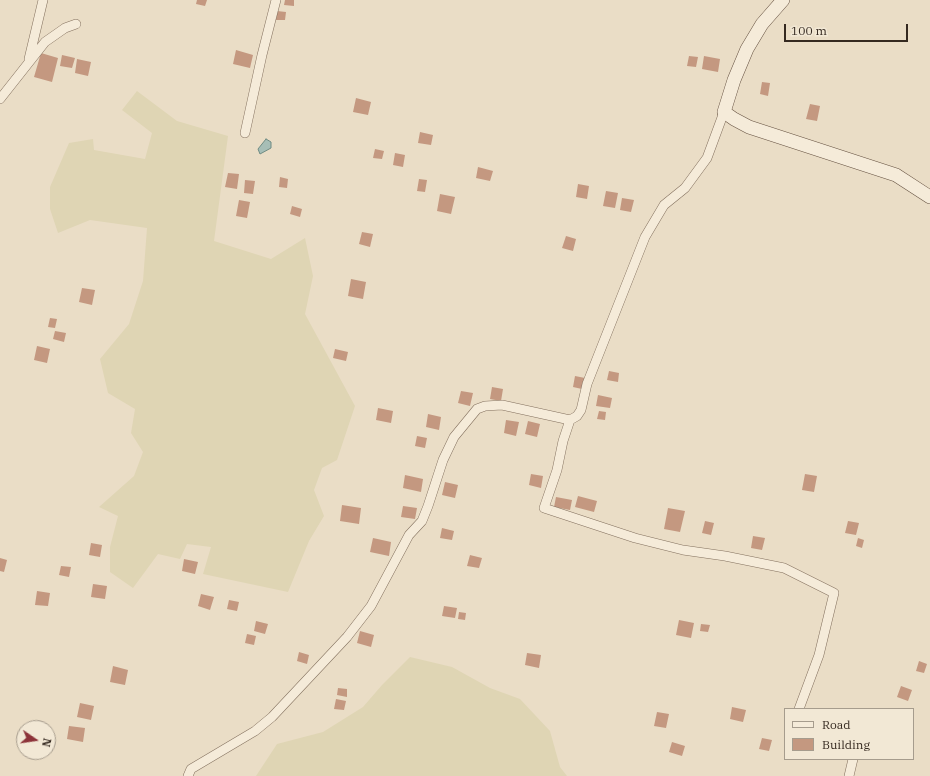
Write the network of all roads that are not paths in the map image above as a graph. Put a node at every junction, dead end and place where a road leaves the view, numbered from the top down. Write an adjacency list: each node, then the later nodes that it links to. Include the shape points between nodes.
1 (43, 0): 5 (street)
2 (276, 0): 8 (street, via 263,48)
3 (783, 0): 7 (main road, via 762,24 747,49)
4 (76, 24): 5 (street, via 65,28 45,42)
5 (29, 62): 6 (street)
6 (0, 99)
7 (724, 112): 9 (main road, via 749,127 896,175); 10 (street, via 706,158 685,188 664,205 645,238 587,384 581,410)
8 (246, 133)
9 (930, 197)
10 (570, 420): 11 (street, via 544,508 635,538 683,550 784,568 834,593 819,654); 13 (street, via 502,405 477,409 454,437 443,460 422,521 409,535 371,606 347,637 272,717 255,731 191,769)
11 (799, 708)
12 (853, 760): 14 (street)
13 (188, 776)
14 (849, 776)

